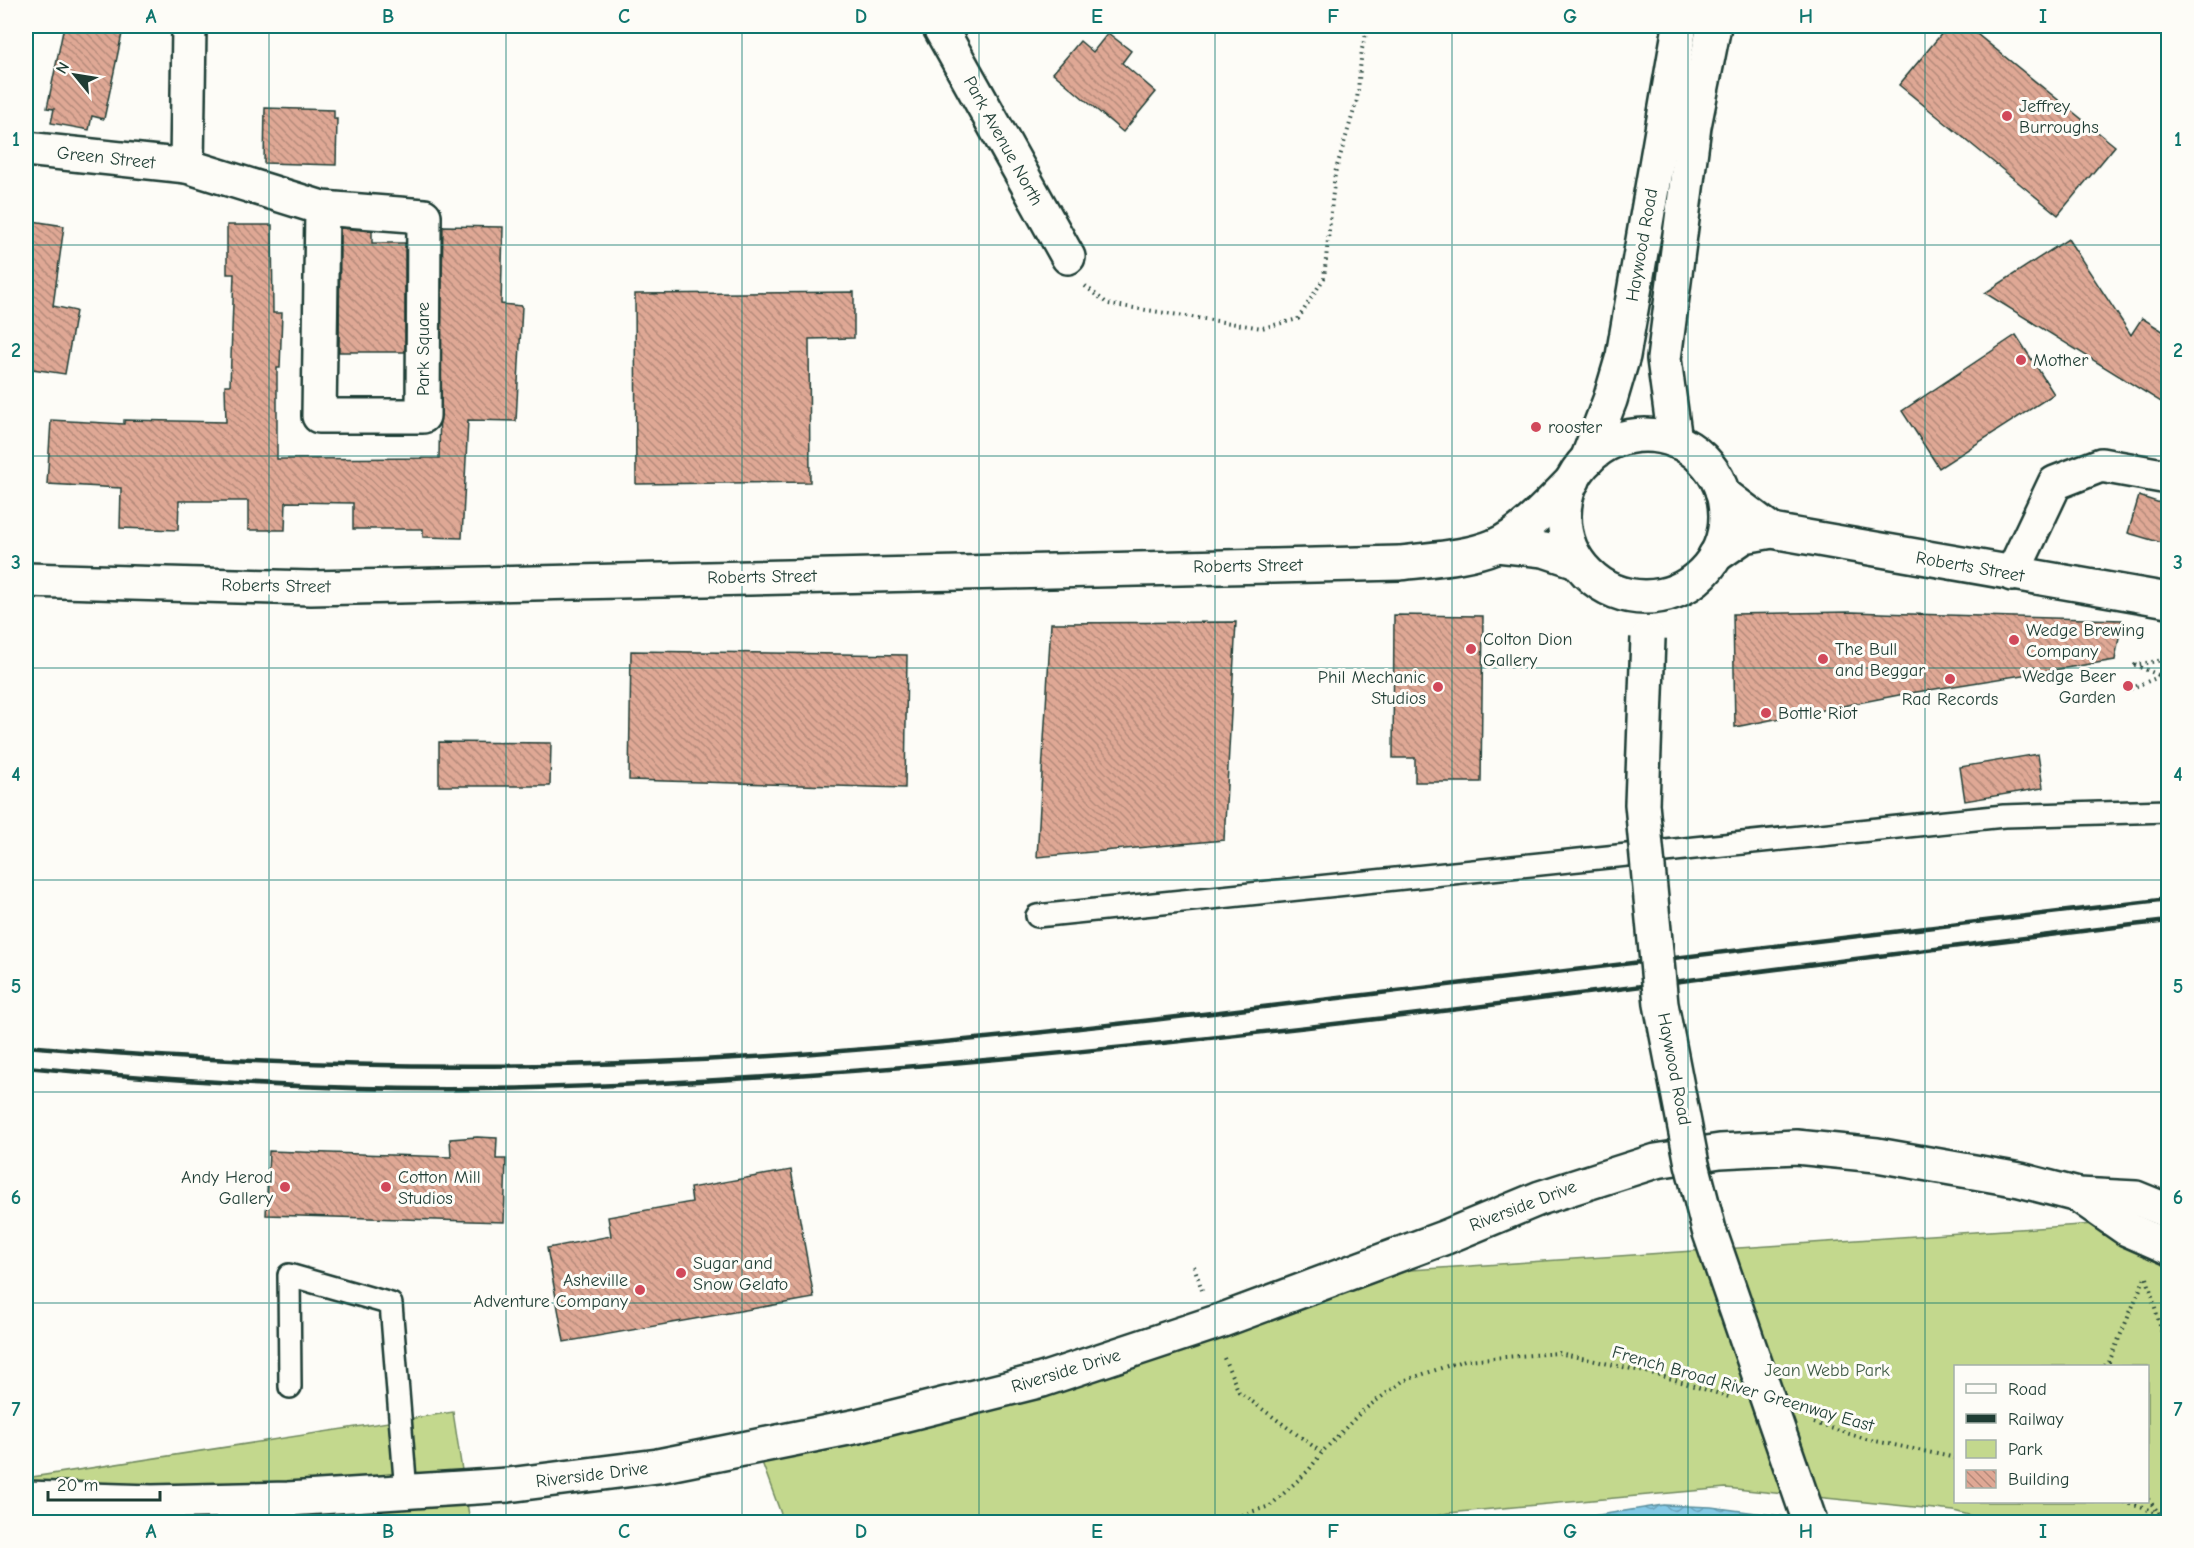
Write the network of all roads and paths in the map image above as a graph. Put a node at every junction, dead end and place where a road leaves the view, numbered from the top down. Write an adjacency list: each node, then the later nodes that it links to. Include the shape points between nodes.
1 (189, 26): 7 (main road)
2 (939, 26): 9 (main road, Park Avenue North)
3 (1368, 26): 9 (path, via 1357,100 1335,173 1324,278 1298,319 1262,328 1108,304 1068,272)
4 (1680, 26): 11 (main road, Haywood Road, via 1623,356 1610,400)
5 (1714, 26): 10 (main road, Haywood Road, via 1694,126 1664,359)
6 (26, 150): 7 (main road, Green Street)
7 (187, 166): 8 (main road, Park Square)
8 (322, 208): 8 (main road, Park Square, via 319,416 423,416 423,216)
9 (1068, 257)
10 (1675, 441): 11 (main road, via 1652,436 1628,437 1606,446); 13 (main road, via 1707,465)
11 (1580, 470): 15 (main road, Roberts Street, via 1540,514); 17 (main road, via 1566,500 1564,521)
12 (2169, 477): 18 (main road, via 2101,465 2055,483)
13 (1723, 494): 14 (main road, Roberts Street); 16 (main road, via 1726,526)
14 (1772, 531): 16 (main road, Roberts Street, via 1743,536); 18 (main road, Roberts Street)
15 (1497, 545): 17 (main road, Roberts Street, via 1544,550); 19 (main road, Roberts Street, via 1463,555 1388,563 311,588)
16 (1715, 556): 20 (main road, via 1688,585 1669,594)
17 (1577, 561): 20 (main road, via 1608,589 1628,596)
18 (2012, 574): 21 (main road, Roberts Street)
19 (26, 580)
20 (1649, 597): 44 (main road, Haywood Road, bridge, via 1642,804 1661,1004 1709,1230)
21 (2169, 600)
22 (2169, 659): 23 (path, via 2134,665 2161,676)
23 (2125, 691)
24 (2169, 811): 25 (lane, via 2004,816)
25 (1037, 916)
26 (2078, 1195): 27 (main road, Riverside Drive, via 2136,1198); 28 (main road, Riverside Drive, via 2127,1229); 37 (main road, Riverside Drive, via 1956,1167 1796,1147 1720,1151 1656,1161 1540,1198 1220,1321 1042,1380 943,1407 658,1466 508,1485)
27 (2169, 1211)
28 (2169, 1247)
29 (2169, 1337): 31 (path, via 2162,1333 2146,1274)
30 (1224, 1358): 35 (path, via 1239,1392)
31 (2110, 1364)
32 (290, 1387): 37 (lane, via 289,1275 391,1304)
33 (1735, 1399): 35 (path, French Broad River Greenway East, via 1659,1375 1559,1353 1466,1360 1402,1381 1361,1412)
34 (1812, 1422): 36 (path, French Broad River Greenway East)
35 (1321, 1452): 43 (path, French Broad River Greenway East, via 1308,1471 1270,1506)
36 (1954, 1458)
37 (406, 1492): 38 (main road, Riverside Drive, via 152,1502)
38 (26, 1498)
39 (2149, 1500): 41 (path)
40 (2127, 1503): 41 (path)
41 (2158, 1513): 42 (path)
42 (2169, 1516)
43 (1220, 1522)
44 (1810, 1522)

